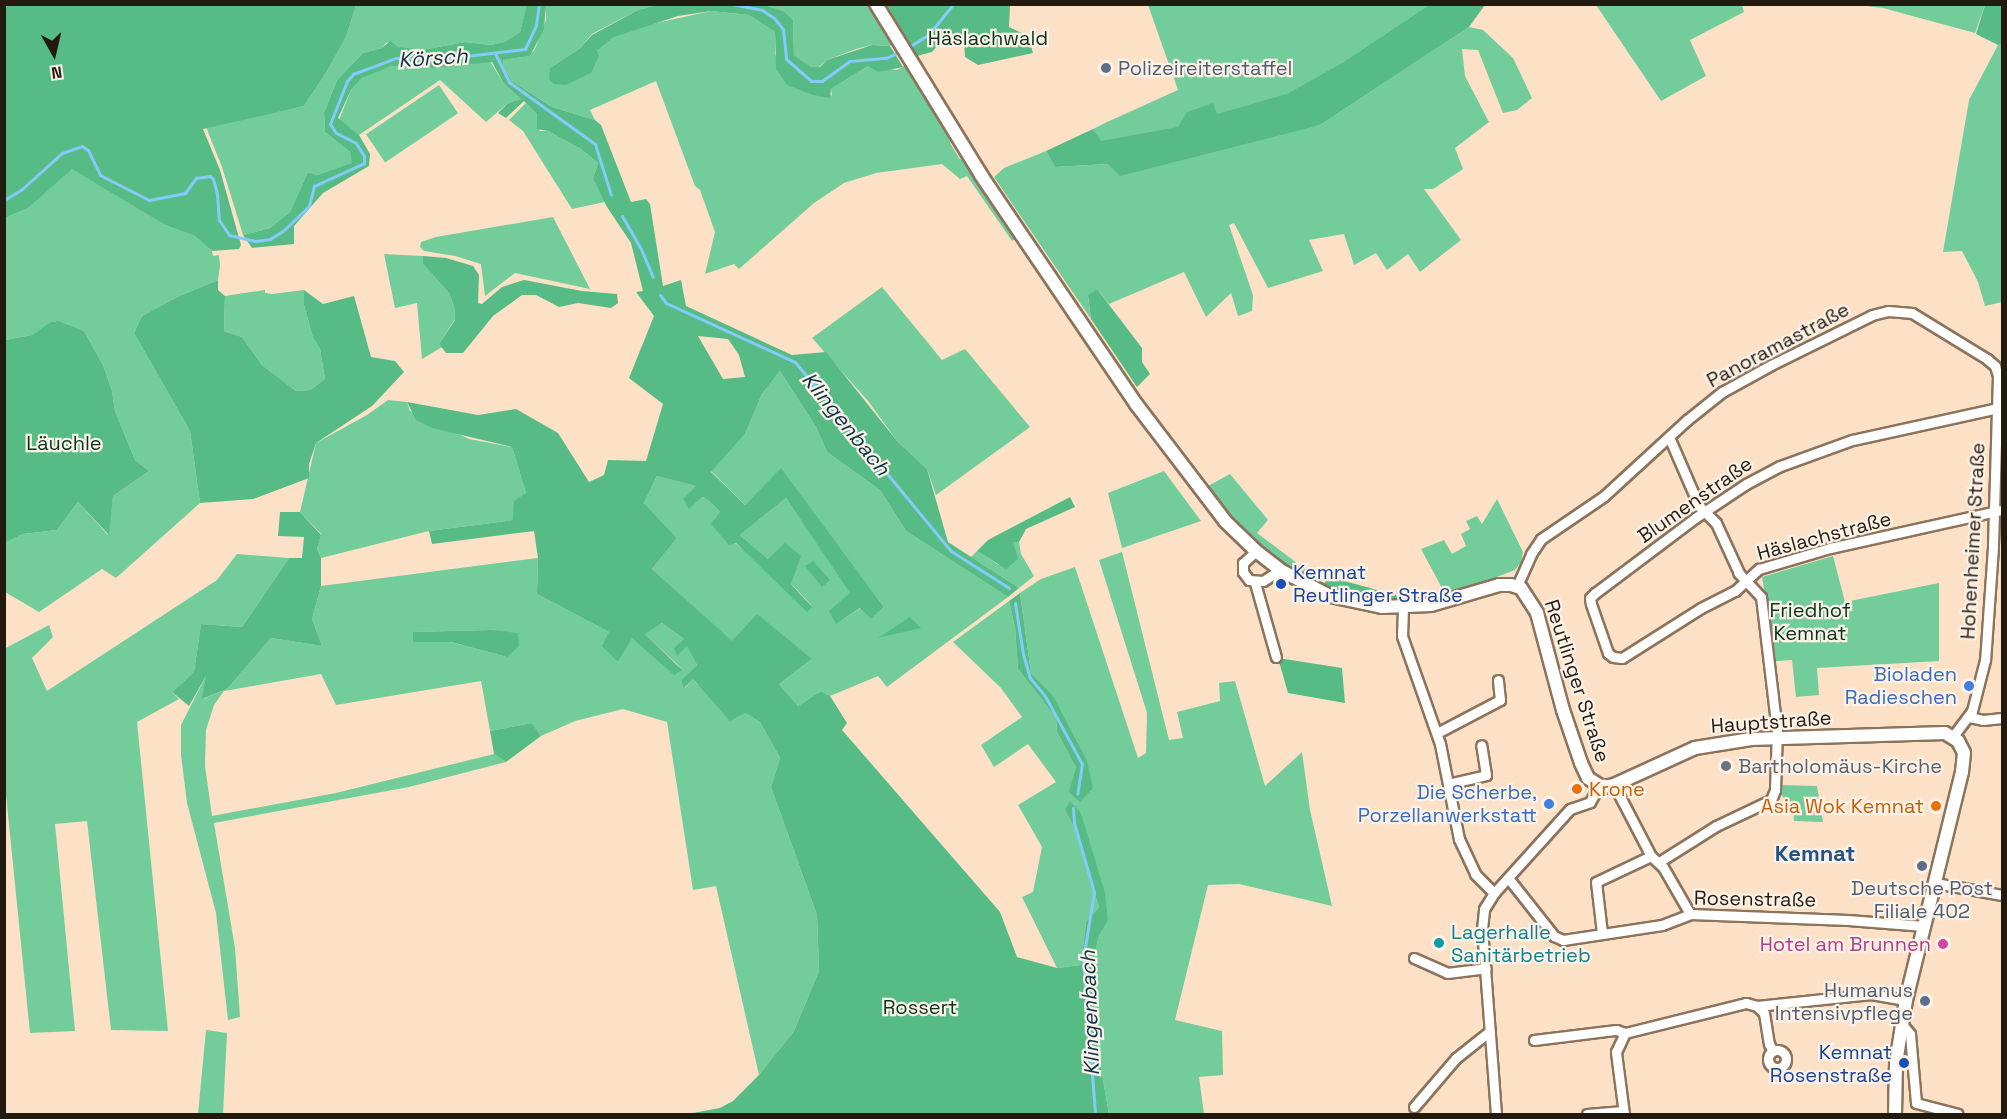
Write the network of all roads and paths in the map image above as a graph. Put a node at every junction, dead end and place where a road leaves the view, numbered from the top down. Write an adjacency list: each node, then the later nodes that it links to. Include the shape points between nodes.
1 (876, 4): 7 (main road, Reutlinger Straße, via 981,175 1082,327 1191,478 1225,521)
2 (2000, 375): 3 (street, Hohenheimer Straße); 4 (street, Panoramastraße, via 1987,359 1919,316 1888,311 1855,323 1746,378 1698,410)
3 (1998, 408): 5 (street, Hohenheimer Straße); 6 (street, Blumenstraße, via 1830,446 1766,473)
4 (1669, 437): 6 (street); 11 (street, Panoramastraße, via 1604,496 1541,539)
5 (1998, 510): 9 (street, Häslachstraße, via 1822,550 1759,568); 16 (street, Hohenheimer Straße, via 1985,660)
6 (1705, 512): 9 (street, via 1716,523); 14 (street, Blumenstraße, via 1592,595 1591,604 1605,644)
7 (1256, 551): 8 (main road, Reutlinger Straße); 10 (street, via 1242,569)
8 (1280, 570): 10 (street); 12 (main road, Reutlinger Straße, via 1341,600)
9 (1746, 581): 14 (street, Häslachstraße, via 1625,656); 20 (street, via 1761,597)
10 (1255, 583): 13 (street)
11 (1517, 586): 12 (main road, Reutlinger Straße, via 1499,585 1441,603); 24 (main road, Reutlinger Straße, via 1537,613 1581,762 1588,778)
12 (1403, 608): 18 (street, via 1403,640)
13 (1276, 657)
14 (1614, 657)
15 (1498, 680): 18 (street, via 1500,699)
16 (1969, 717): 17 (street); 19 (street, Hohenheimer Straße)
17 (2002, 718)
18 (1437, 733): 22 (street)
19 (1953, 736): 20 (main road, Hauptstraße, via 1945,733); 28 (main road, via 1962,747 1963,766)
20 (1777, 737): 23 (main road, Hauptstraße, via 1701,747); 26 (street, via 1771,800 1716,825)
21 (1481, 745): 22 (street, via 1486,776)
22 (1448, 784): 29 (street, via 1465,854 1475,874)
23 (1614, 785): 24 (main road, Hauptstraße); 25 (street)
24 (1599, 786): 27 (street, via 1590,802 1570,809)
25 (1651, 856): 26 (street); 33 (street, via 1596,882)
26 (1659, 862): 31 (street)
27 (1509, 879): 29 (street); 33 (street, Rosenstraße, via 1556,938)
28 (1935, 883): 30 (street); 32 (main road)
29 (1494, 894): 35 (street, via 1483,914)
30 (2002, 895)
31 (1690, 914): 32 (street, Rosenstraße); 33 (street, Rosenstraße, via 1664,924)
32 (1924, 926): 36 (main road)
33 (1602, 933)
34 (1414, 958): 35 (street, via 1448,973)
35 (1486, 968): 39 (street)
36 (1906, 1000): 37 (street, via 1871,994); 38 (main road)
37 (1758, 1006): 40 (street, via 1741,1004); 42 (street, via 1764,1013)
38 (1902, 1024): 47 (main road); 48 (street, via 1910,1034 1916,1103)
39 (1490, 1031): 43 (street, via 1456,1058); 45 (street)
40 (1625, 1033): 41 (street, via 1616,1030); 44 (street, via 1616,1052)
41 (1534, 1040)
42 (1773, 1051)
43 (1414, 1107)
44 (1623, 1113): 46 (street)
45 (1496, 1114)
46 (1587, 1114)
47 (1894, 1114)
48 (1958, 1114)

